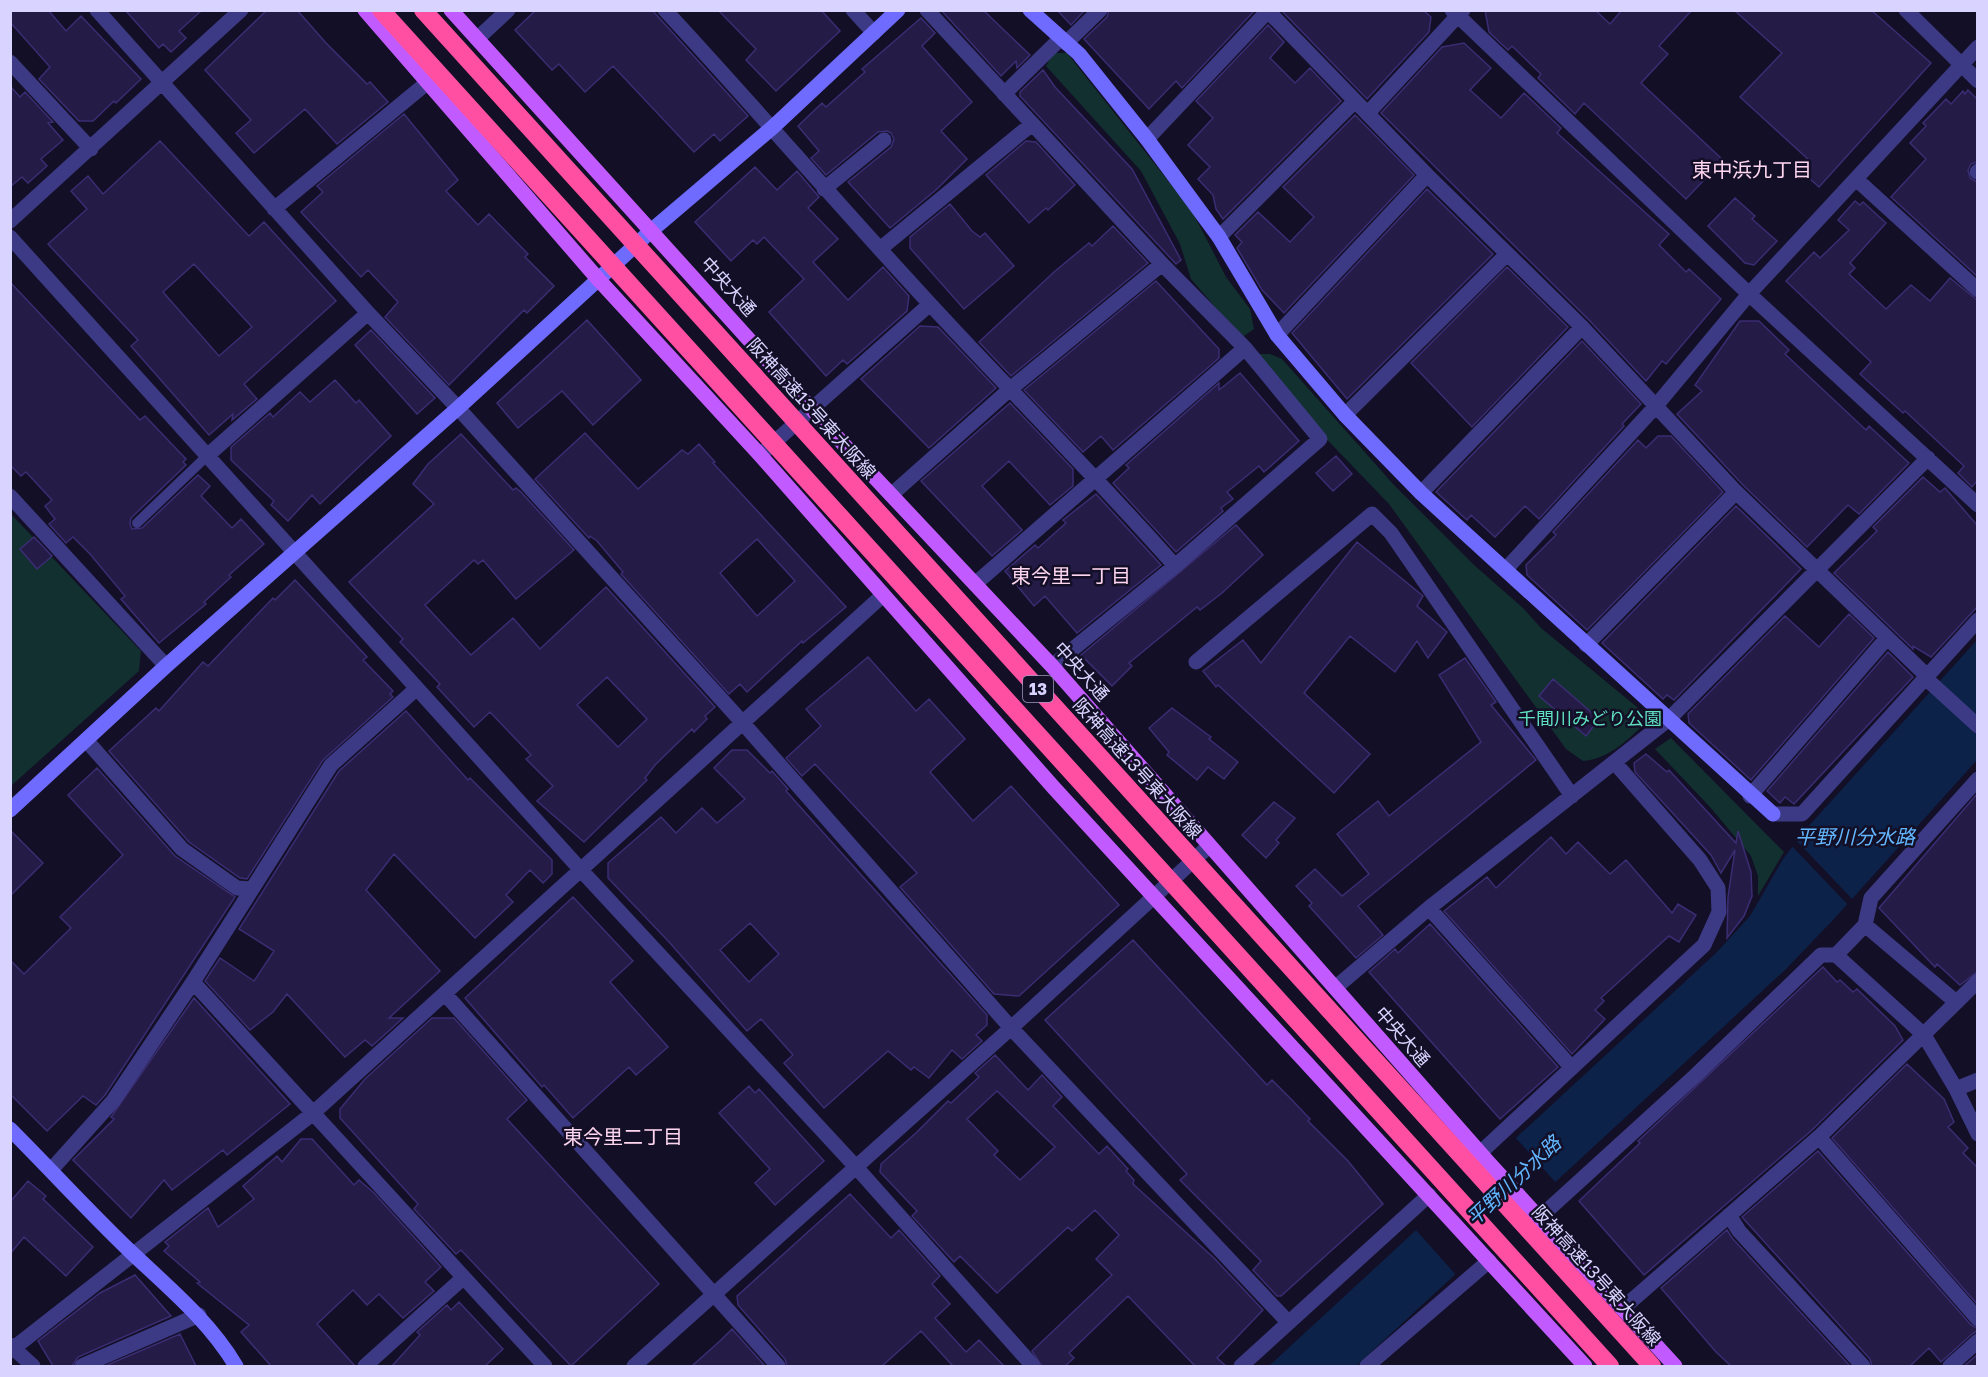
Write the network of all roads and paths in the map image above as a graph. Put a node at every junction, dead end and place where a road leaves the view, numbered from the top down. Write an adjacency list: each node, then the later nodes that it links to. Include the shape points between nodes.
1 (97, 10): 25 (street)
2 (241, 10): 25 (street)
3 (365, 10): 24 (main road)
4 (381, 10): 139 (highway, 13)
5 (423, 10): 140 (highway, 阪神高速13号東大阪線 / 13)
6 (451, 10): 18 (main road, 中央大通)
7 (508, 10): 18 (street)
8 (665, 10): 30 (street)
9 (853, 10): 17 (street)
10 (898, 10): 17 (street)
11 (927, 10): 26 (street)
12 (1030, 10): 19 (street)
13 (1100, 10): 19 (street)
14 (1906, 10): 22 (street)
15 (1267, 11): 27 (street); 31 (street)
16 (1458, 12): 28 (street); 47 (street)
17 (874, 33): 30 (street)
18 (477, 39): 39 (main road, 中央大通)
19 (1064, 41): 26 (street); 31 (street, via 1079,54)
20 (1977, 47): 22 (street)
21 (10, 62): 33 (street)
22 (1960, 65): 23 (street); 35 (street)
23 (1977, 81)
24 (428, 82): 37 (street); 45 (main road)
25 (162, 84): 33 (street); 37 (street)
26 (1004, 94): 29 (street)
27 (1355, 101): 28 (street); 41 (street)
28 (1368, 113): 34 (street)
29 (1032, 124): 42 (street); 44 (street)
30 (773, 127): 36 (street); 39 (street)
31 (1147, 139): 41 (street)
32 (884, 140): 36 (street)
33 (91, 149): 38 (street)
34 (1427, 175): 43 (street); 51 (street)
35 (1856, 179): 46 (street); 47 (street)
36 (824, 189): 42 (street)
37 (274, 208): 49 (street)
38 (10, 221)
39 (652, 230): 45 (street); 56 (main road, 中央大通)
40 (10, 237): 59 (street)
41 (1218, 237): 51 (street)
42 (880, 249): 48 (street)
43 (1507, 254): 50 (street); 57 (street)
44 (1162, 264): 52 (street); 53 (street)
45 (598, 279): 55 (street); 58 (main road)
46 (1977, 290)
47 (1749, 294): 54 (street); 60 (street)
48 (930, 304): 53 (street); 56 (street)
49 (368, 313): 55 (street); 59 (street)
50 (1582, 327): 54 (street); 63 (street)
51 (1277, 335): 57 (street)
52 (1245, 348): 61 (street); 69 (street, via 1320,439)
53 (1009, 390): 61 (street); 64 (street)
54 (1655, 407): 62 (street); 70 (street)
55 (458, 408): 68 (street); 83 (street)
56 (813, 409): 58 (street); 64 (main road, 中央大通)
57 (1345, 415): 63 (street)
58 (760, 455): 73 (main road)
59 (207, 456): 67 (lane); 68 (street)
60 (1928, 458): 66 (street); 71 (street)
61 (1098, 479): 69 (street); 72 (street)
62 (1736, 492): 71 (street); 76 (street)
63 (1421, 493): 70 (street)
64 (891, 495): 72 (main road, 中央大通)
65 (10, 496): 78 (street)
66 (1976, 500)
67 (136, 523)
68 (296, 553): 78 (street); 81 (street)
69 (1175, 566): 79 (street)
70 (1506, 569): 76 (street)
71 (1819, 571): 75 (street); 82 (street)
72 (975, 584): 79 (main road, 中央大通)
73 (882, 596): 83 (street); 94 (main road)
74 (1977, 620): 80 (street)
75 (1887, 639): 80 (street); 89 (street)
76 (1586, 645): 82 (street)
77 (1196, 662): 88 (street, via 1372,514 1391,533)
78 (166, 666): 85 (street)
79 (1052, 666): 91 (main road, 中央大通)
80 (1929, 680): 84 (street); 89 (street, via 1802,814 1773,814)
81 (416, 688): 92 (street); 93 (street, via 331,765)
82 (1669, 719): 86 (street); 89 (street)
83 (742, 722): 92 (street); 103 (street)
84 (1977, 726)
85 (86, 740): 90 (street); 93 (street, via 182,849 237,888)
86 (1615, 763): 88 (street); 105 (street, via 1700,860 1718,888 1719,912 1704,945)
87 (1977, 779): 96 (street, via 1871,898)
88 (1572, 796): 95 (street)
89 (1750, 796)
90 (10, 810)
91 (1209, 846): 94 (street); 100 (main road, 中央大通)
92 (580, 869): 101 (street); 113 (street)
93 (252, 889): 99 (street)
94 (1154, 895): 103 (street); 115 (main road)
95 (1429, 908): 100 (street); 105 (street)
96 (1865, 925): 97 (street); 102 (street)
97 (1836, 955): 104 (street); 116 (street, via 1821,955 1695,1077)
98 (1977, 981): 102 (street)
99 (193, 982): 108 (street); 114 (street, via 113,1101)
100 (1335, 988): 112 (main road, 中央大通)
101 (445, 994): 108 (street); 121 (street)
102 (1956, 1002): 104 (street)
103 (1011, 1029): 113 (street); 125 (street)
104 (1924, 1035): 107 (street); 111 (street)
105 (1572, 1068): 112 (street)
106 (1977, 1080): 107 (street)
107 (1956, 1089): 110 (street)
108 (312, 1114): 118 (street); 120 (street)
109 (10, 1129): 114 (street)
110 (1977, 1134)
111 (1819, 1137): 117 (street); 124 (street)
112 (1484, 1158): 116 (main road, 中央大通)
113 (856, 1167): 121 (street); 135 (street)
114 (51, 1170): 118 (street)
115 (1434, 1201): 119 (main road); 125 (street)
116 (1535, 1213): 122 (main road, 中央大通)
117 (1729, 1215): 122 (street); 142 (street, via 1739,1231)
118 (132, 1253): 123 (street); 127 (street)
119 (1485, 1257): 137 (street); 138 (main road)
120 (463, 1278): 131 (street); 132 (street)
121 (714, 1293): 133 (street); 134 (street)
122 (1622, 1309): 141 (main road, 中央大通)
123 (199, 1315): 129 (street); 130 (street, via 219,1337)
124 (1977, 1319)
125 (1287, 1322): 136 (street)
126 (1977, 1341): 143 (street)
127 (12, 1348): 128 (street)
128 (33, 1366)
129 (82, 1366)
130 (236, 1366)
131 (365, 1366)
132 (545, 1366)
133 (634, 1366)
134 (778, 1366)
135 (1033, 1366)
136 (1241, 1366)
137 (1367, 1366)
138 (1585, 1366)
139 (1610, 1366)
140 (1652, 1366)
141 (1675, 1366)
142 (1863, 1366)
143 (1950, 1366)

